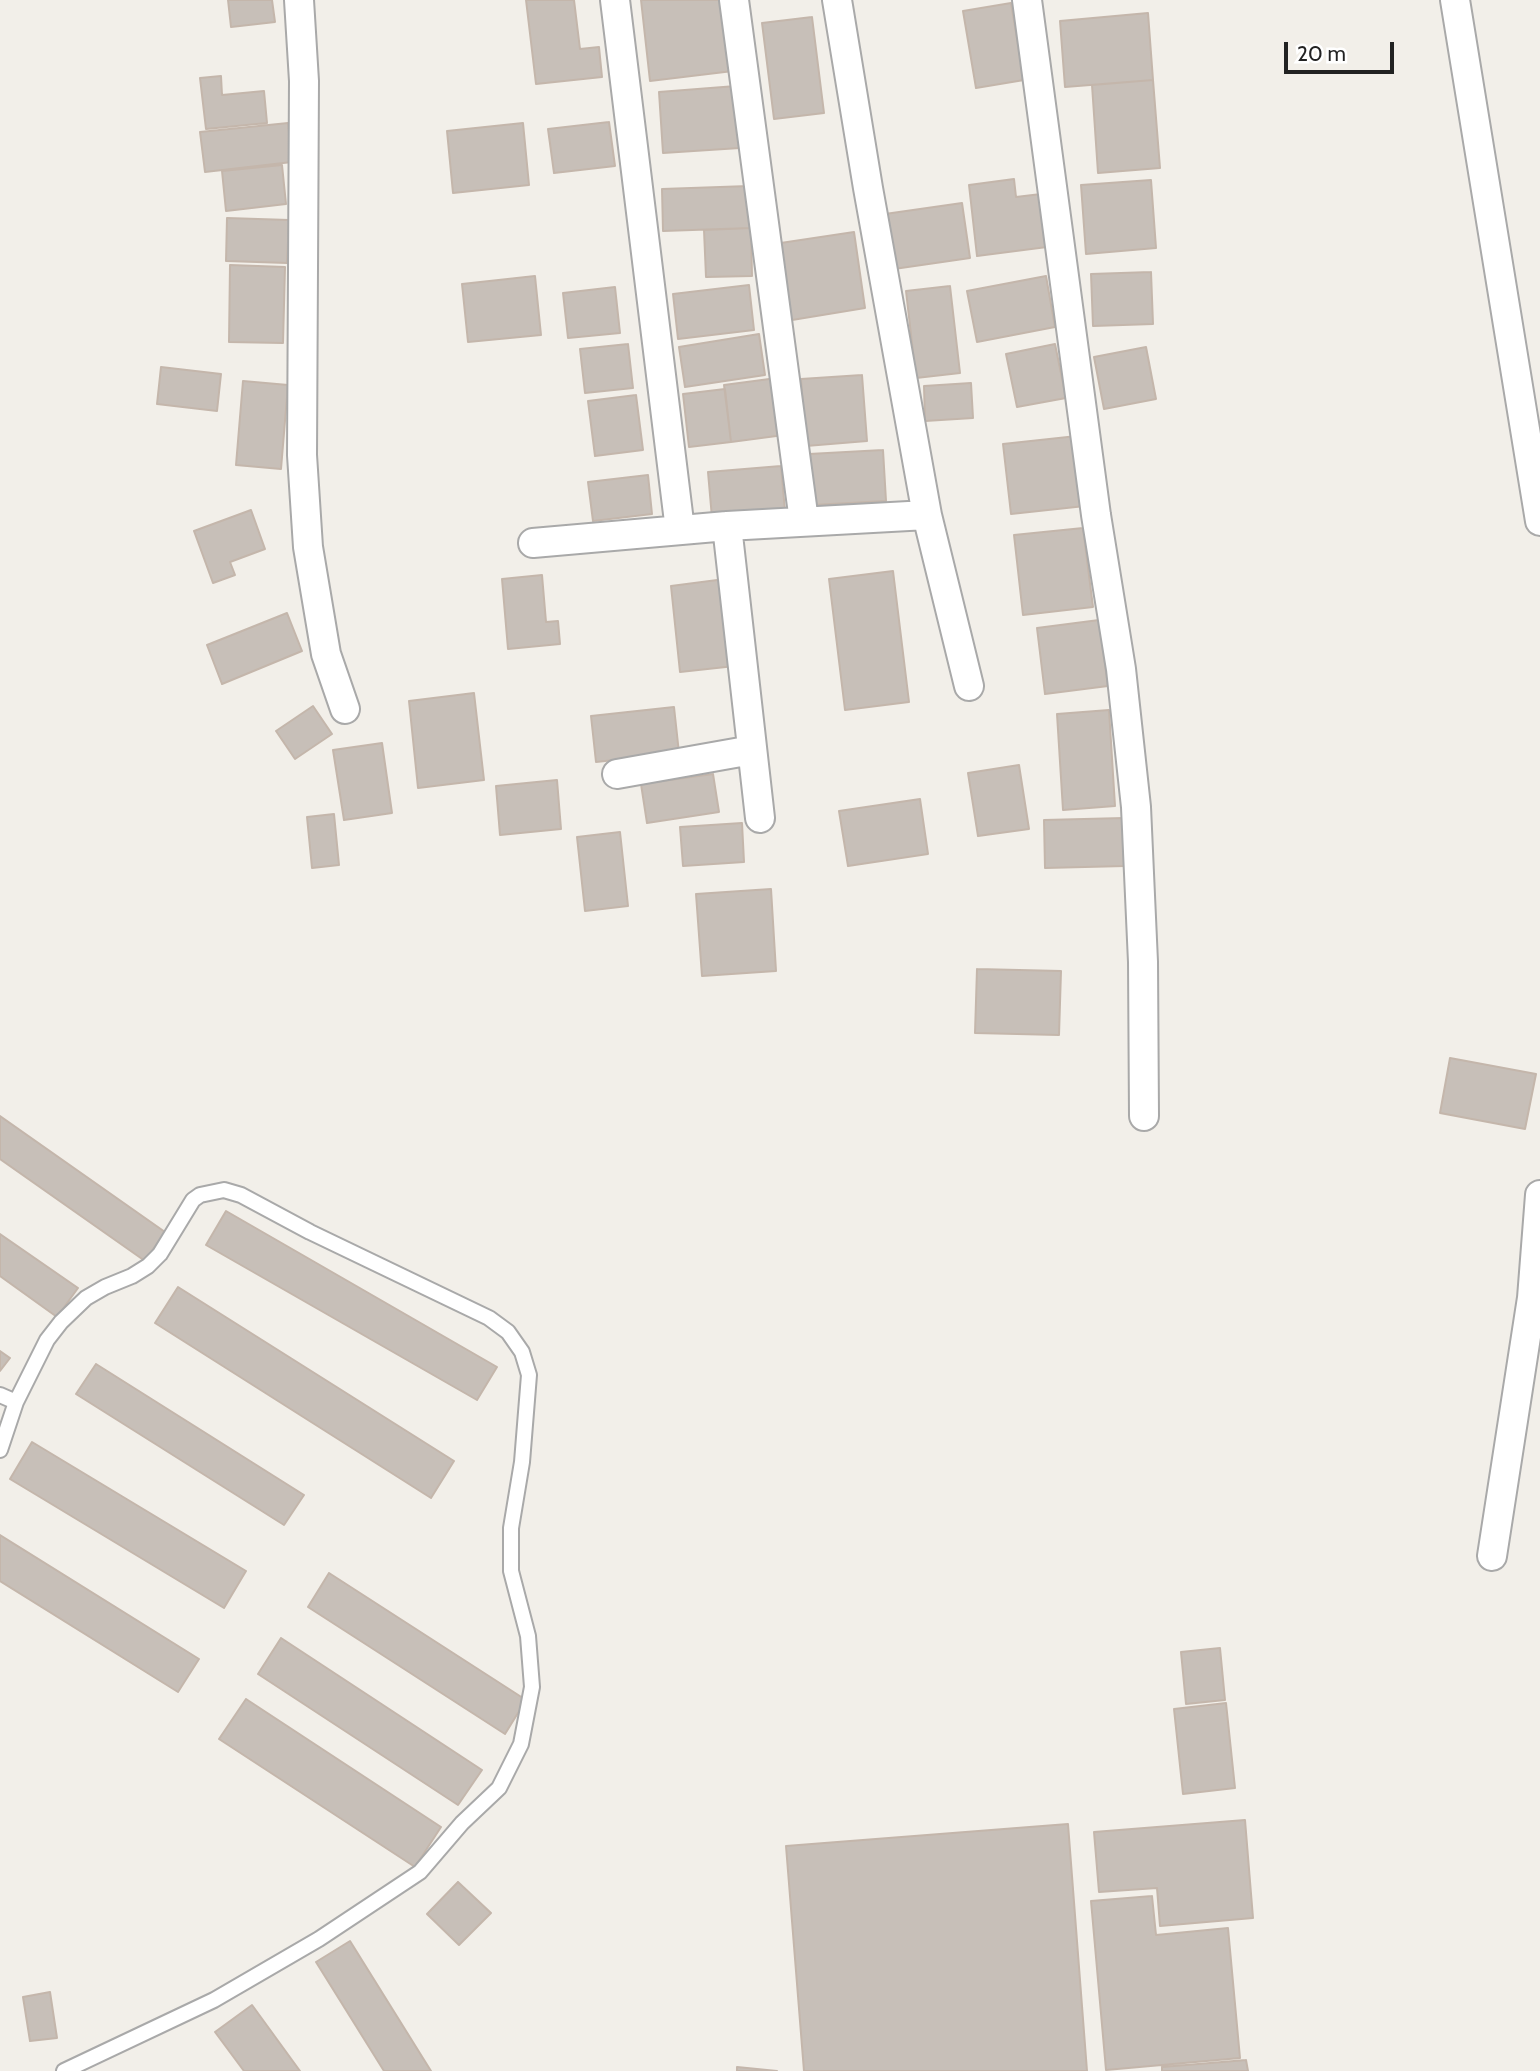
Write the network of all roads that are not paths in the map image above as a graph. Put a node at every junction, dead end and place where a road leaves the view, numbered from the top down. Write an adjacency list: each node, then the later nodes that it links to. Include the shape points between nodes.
1 (299, 0): 14 (street, via 304,81 303,455 308,547 326,654)
2 (615, 0): 11 (street)
3 (734, 0): 8 (street)
4 (837, 0): 7 (street)
5 (1027, 0): 18 (street, via 1135,793)
6 (1455, 0): 9 (street)
7 (927, 515): 8 (street); 13 (street)
8 (804, 521): 10 (street)
9 (1540, 521)
10 (727, 526): 11 (street); 15 (street)
11 (680, 530): 12 (street)
12 (533, 543)
13 (969, 686)
14 (345, 709)
15 (752, 750): 16 (street); 17 (street)
16 (617, 774)
17 (760, 818)
18 (1144, 1116)
19 (1540, 1195): 23 (street, via 1532,1298)
20 (0, 1395): 21 (lane)
21 (16, 1402): 22 (lane); 24 (lane, via 61,1322 86,1298 148,1266 193,1200 224,1190 489,1318 508,1332 522,1352 529,1375 511,1528 511,1571 528,1636 531,1687 521,1744 499,1788 420,1872 319,1939 214,2000)
22 (0, 1450)
23 (1492, 1556)
24 (64, 2071)

